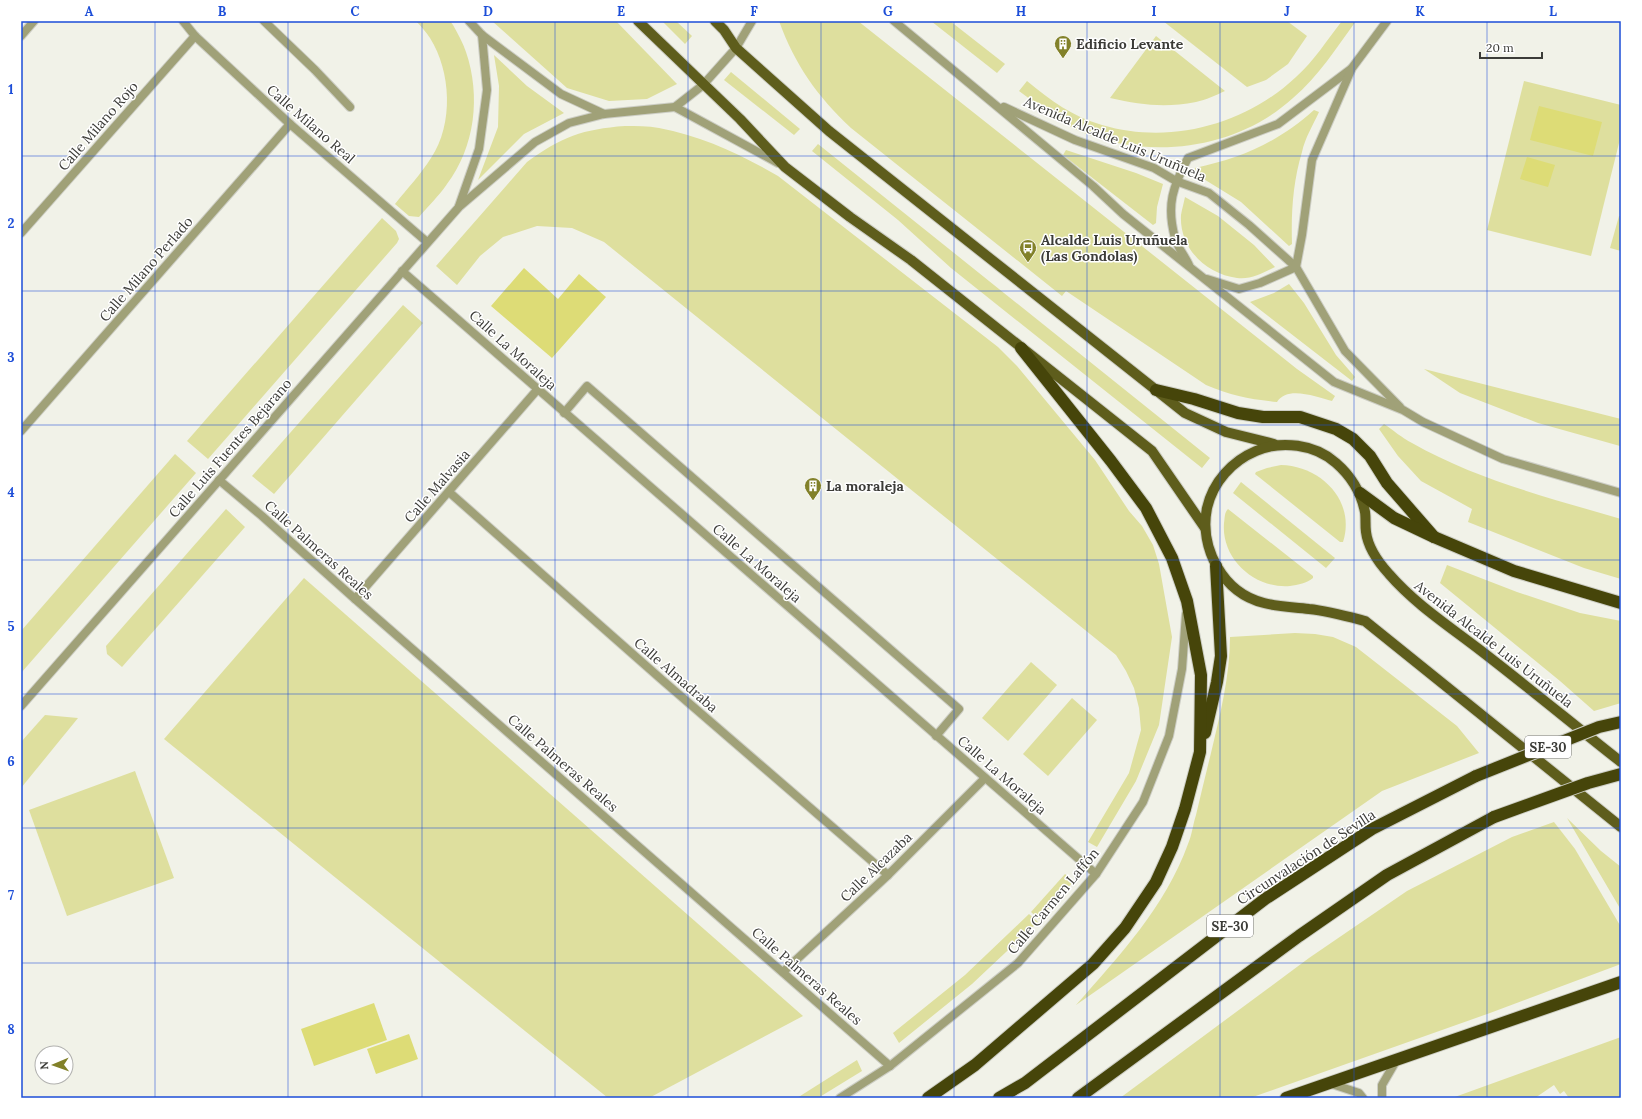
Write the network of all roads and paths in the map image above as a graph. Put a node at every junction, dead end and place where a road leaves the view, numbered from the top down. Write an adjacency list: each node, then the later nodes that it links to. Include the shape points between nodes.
1 (34, 21): 11 (street)
2 (183, 21): 12 (street, Calle Milano Real)
3 (264, 21): 17 (street)
4 (469, 21): 10 (street)
5 (638, 21): 15 (main road)
6 (715, 21): 13 (main road)
7 (752, 21): 13 (street)
8 (894, 21): 16 (street, Avenida Alcalde Luis Uruñuela)
9 (1387, 21): 14 (street)
10 (482, 35): 19 (street, via 561,94); 23 (street, via 487,90 479,149)
11 (21, 36)
12 (195, 36): 20 (street, Calle Milano Real); 24 (street, Calle Milano Rojo)
13 (736, 48): 15 (street); 32 (main road, via 829,131)
14 (1352, 68): 22 (street, via 1278,124 1188,158); 26 (street, via 1312,160)
15 (703, 85): 18 (street); 21 (main road, via 740,119)
16 (993, 102): 22 (street, Avenida Alcalde Luis Uruñuela, via 1075,140 1154,168); 27 (street, Avenida Alcalde Luis Uruñuela, via 1123,214)
17 (350, 107)
18 (675, 107): 19 (street); 21 (street)
19 (604, 114): 23 (street, via 569,123 536,142)
20 (290, 124): 25 (street, Calle Milano Real); 35 (street, Calle Milano Perlado)
21 (785, 167): 30 (main road, via 911,260)
22 (1176, 181): 26 (street, Avenida Alcalde Luis Uruñuela, via 1209,193 1250,225); 27 (street, via 1170,208 1175,239)
23 (458, 206): 25 (street, Calle Luis Fuentes Bejarano)
24 (21, 233)
25 (427, 242): 28 (street, Calle Luis Fuentes Bejarano)
26 (1296, 267): 29 (street, via 1260,283 1239,288); 33 (street, Avenida Alcalde Luis Uruñuela, via 1345,351)
27 (1192, 269): 29 (street, Avenida Alcalde Luis Uruñuela)
28 (402, 271): 31 (street, Calle La Moraleja); 37 (street, Calle Luis Fuentes Bejarano)
29 (1201, 277): 33 (street, Avenida Alcalde Luis Uruñuela, via 1334,382)
30 (1021, 348): 41 (main road, via 1152,451); 45 (highway, via 1146,508 1172,558)
31 (537, 390): 34 (street, Calle La Moraleja); 38 (street, Calle Malvasia)
32 (1156, 390): 36 (main road, via 1185,413 1226,432); 42 (highway, via 1194,398 1238,413 1300,417 1336,429 1353,439 1370,456 1387,483)
33 (1403, 410): 39 (street, via 1502,459)
34 (564, 413): 49 (street, Calle La Moraleja); 49 (street, via 587,386 959,709)
35 (21, 431)
36 (1278, 445): 40 (main road, Avenida Alcalde Luis Uruñuela, via 1298,446 1318,452 1335,462 1349,476); 41 (main road, via 1262,448 1247,455 1222,476 1209,502)
37 (219, 480): 44 (street, Calle Palmeras Reales); 47 (street, Calle Luis Fuentes Bejarano)
38 (449, 492): 44 (street, Calle Malvasia); 56 (street, Calle Almadraba)
39 (1621, 493)
40 (1360, 494): 42 (highway, via 1394,518); 51 (main road, Avenida Alcalde Luis Uruñuela, via 1365,513 1366,533 1373,553 1403,590)
41 (1205, 528): 43 (main road, via 1208,548)
42 (1434, 537): 46 (highway, via 1514,571)
43 (1216, 566): 50 (highway, via 1221,656); 54 (main road, via 1228,582 1244,595 1263,603 1328,612 1365,621)
44 (355, 599): 57 (street, Calle Palmeras Reales)
45 (1187, 601): 50 (highway, via 1201,675); 55 (street, Calle Carmen Laffón, via 1182,669 1169,736 1143,802)
46 (1621, 603)
47 (23, 701)
48 (1621, 722): 64 (highway, Circunvalación de Sevilla / SE-30, bridge, via 1599,727 1476,776 1372,829 1265,899 1032,1078)
49 (936, 736): 53 (street, Calle La Moraleja)
50 (1200, 752): 63 (highway, via 1172,847 1156,882 1125,928 1093,964 975,1064)
51 (1621, 762)
52 (1621, 774): 65 (highway, bridge, via 1588,783 1494,817 1387,875 1299,936)
53 (985, 778): 55 (street, Calle La Moraleja); 56 (street, Calle Alcazaba)
54 (1621, 827)
55 (1096, 874): 60 (street, Calle Carmen Laffón, via 1018,963)
56 (888, 875): 57 (street, Calle Alcazaba)
57 (783, 972): 60 (street, Calle Palmeras Reales)
58 (1621, 982): 59 (highway)
59 (1396, 1061): 61 (highway); 68 (street, via 1382,1085)
60 (890, 1066): 62 (street, Calle Carmen Laffón)
61 (1328, 1083): 66 (highway); 67 (street, via 1359,1093)
62 (840, 1098)
63 (928, 1098)
64 (999, 1098)
65 (1078, 1098)
66 (1286, 1098)
67 (1363, 1098)
68 (1382, 1098)

